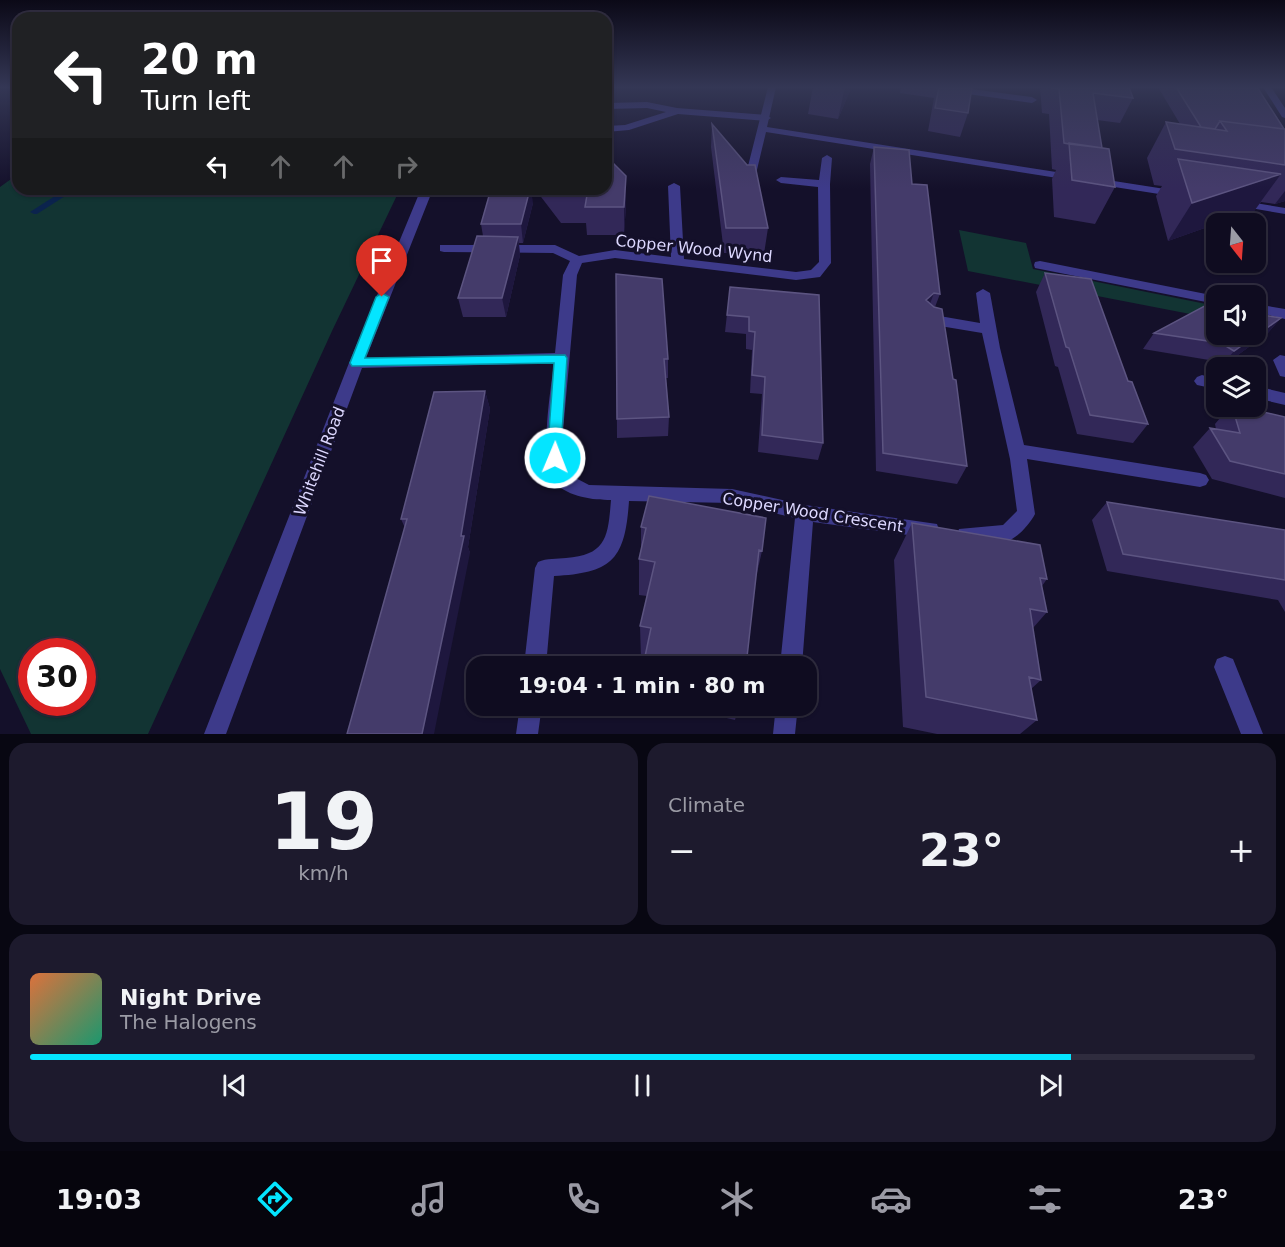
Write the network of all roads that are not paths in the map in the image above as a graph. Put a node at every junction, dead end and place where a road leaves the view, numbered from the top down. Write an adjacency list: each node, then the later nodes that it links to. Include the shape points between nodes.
1 (646, 121): 4 (street)
2 (752, 121): 3 (street)
3 (765, 123): 6 (street); 11 (street)
4 (612, 129)
5 (827, 158): 8 (street, Copper Wood Wynd)
6 (750, 178)
7 (781, 180): 8 (street)
8 (824, 184): 16 (street, Copper Wood Wynd, via 825,263 816,274 796,276)
9 (674, 186): 16 (street)
10 (425, 195): 25 (street, Whitehill Road)
11 (1192, 196)
12 (1227, 202): 13 (street)
13 (1285, 211)
14 (444, 248): 15 (street, via 555,249)
15 (577, 260): 16 (street, Copper Wood Wynd, via 615,254); 24 (street, via 570,275)
16 (678, 262)
17 (1040, 265): 19 (street)
18 (983, 293): 23 (street, Copper Wood Crescent)
19 (1206, 298)
20 (1266, 310): 21 (street)
21 (1285, 314)
22 (928, 319): 23 (street)
23 (987, 329): 28 (street, Copper Wood Crescent)
24 (561, 358): 25 (street); 30 (street, Copper Wood Crescent, via 554,442 561,478 587,492)
25 (356, 363): 37 (street, Whitehill Road)
26 (1266, 394): 27 (street)
27 (1285, 399)
28 (1015, 450): 29 (street); 31 (street, Copper Wood Crescent, via 1026,514 1008,532 976,537)
29 (1200, 480)
30 (621, 493): 31 (street, Copper Wood Crescent, via 732,496); 32 (street, via 618,533 606,556 583,567 545,568)
31 (805, 513): 33 (street)
32 (536, 656)
33 (791, 656)
34 (1225, 667): 40 (street)
35 (530, 716): 38 (street)
36 (786, 716): 39 (street)
37 (216, 732)
38 (528, 734)
39 (784, 734)
40 (1252, 734)

